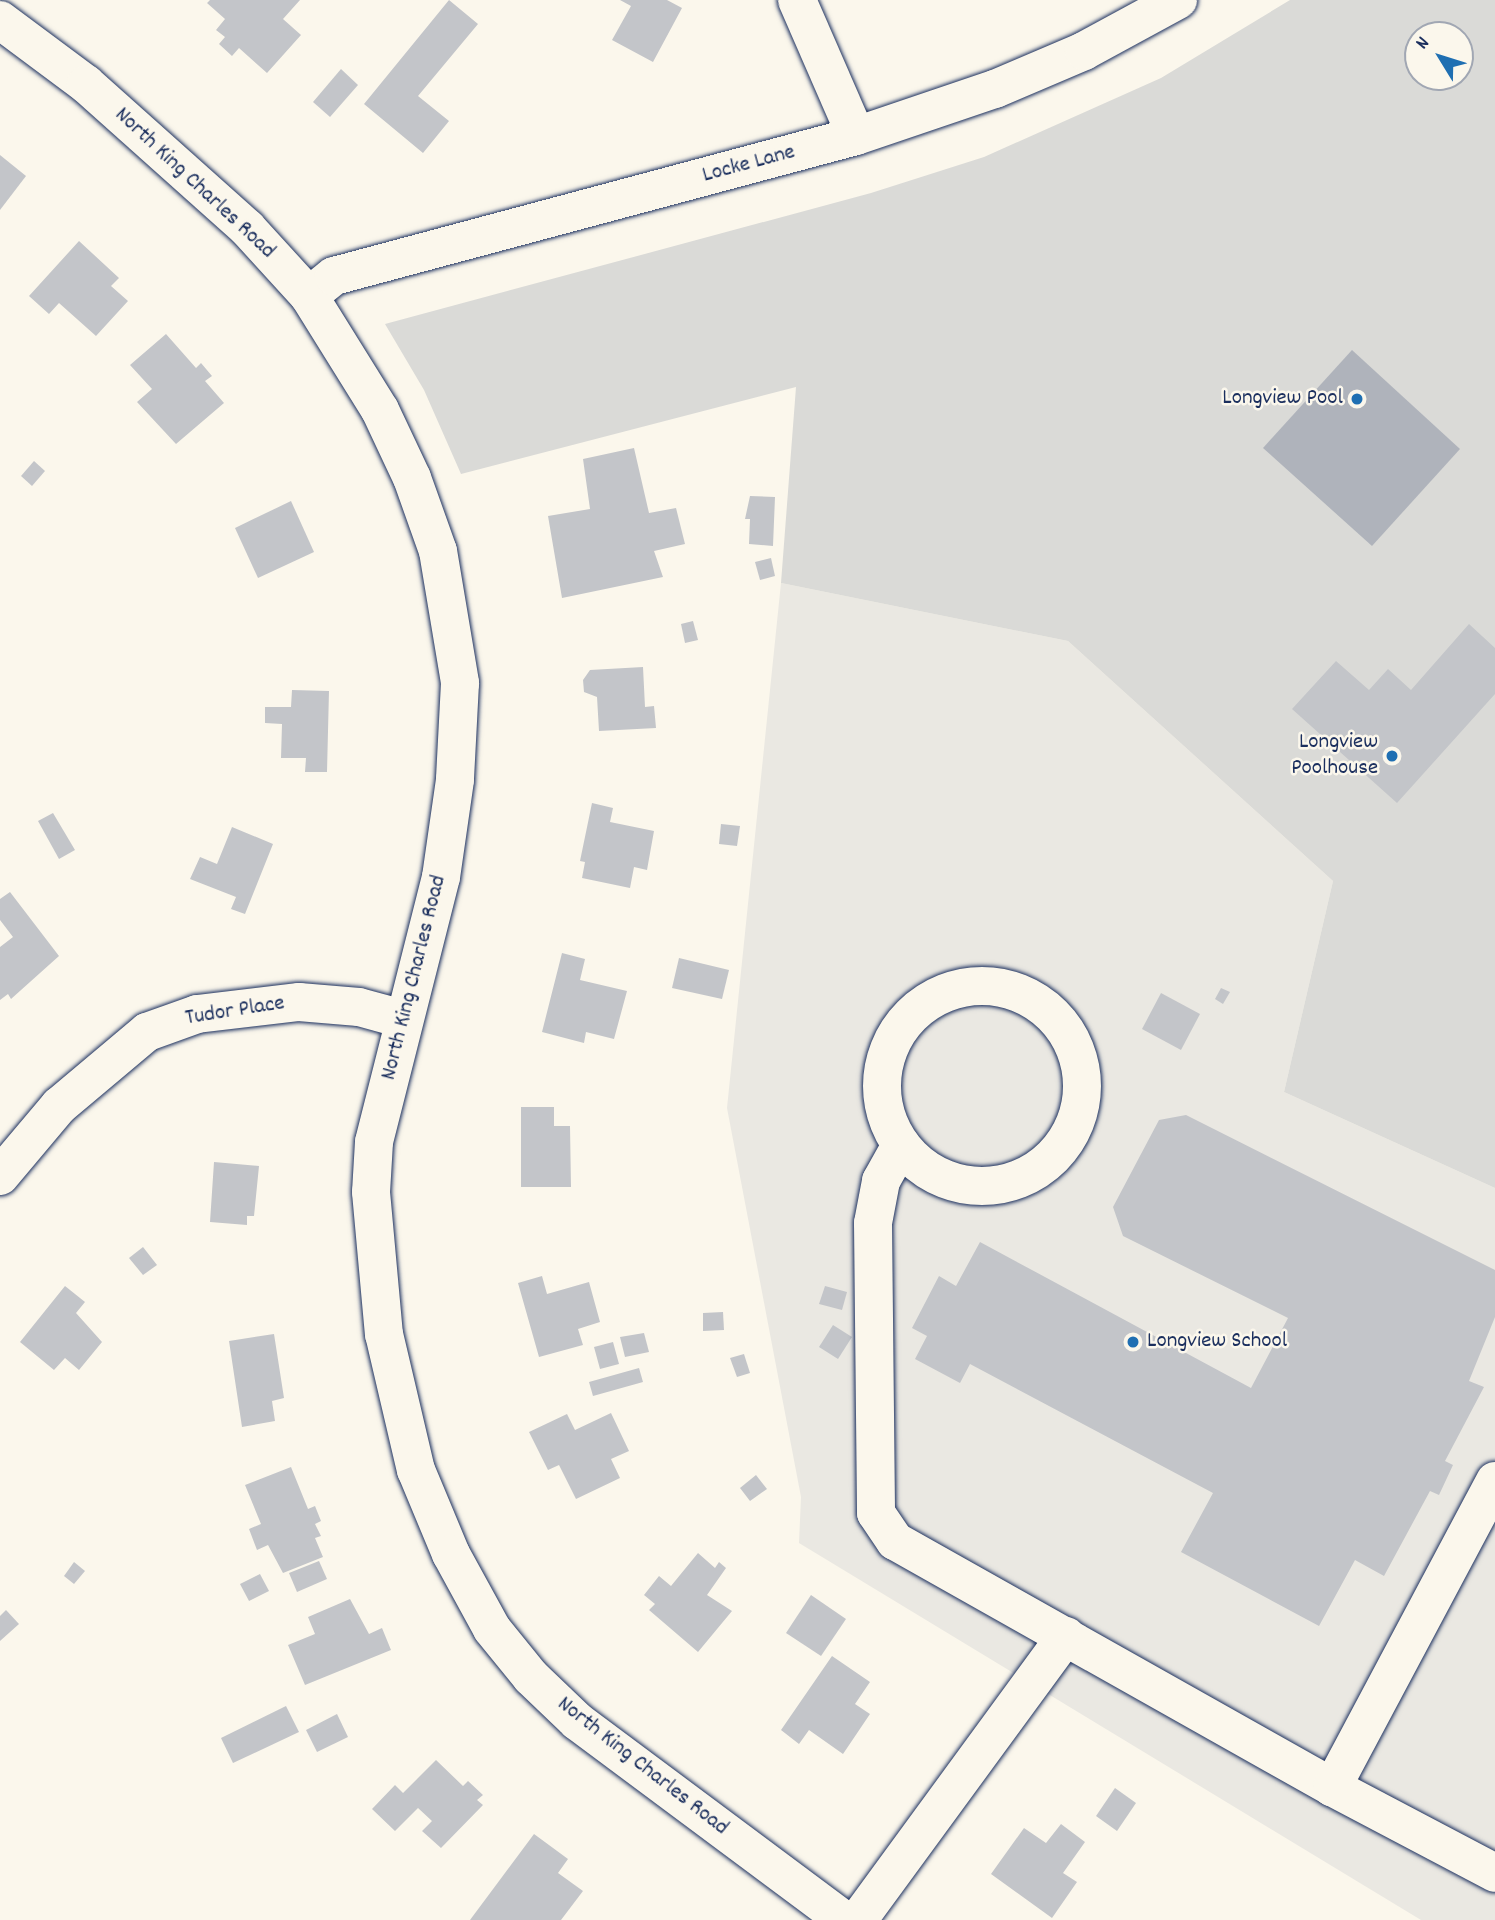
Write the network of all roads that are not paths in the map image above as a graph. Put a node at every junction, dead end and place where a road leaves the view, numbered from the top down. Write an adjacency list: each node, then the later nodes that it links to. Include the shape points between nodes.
1 (797, 0): 4 (street)
2 (1178, 0): 4 (street, Locke Lane, via 1084,51 995,89)
3 (0, 20): 5 (street, North King Charles Road, via 86,84 237,219)
4 (856, 136): 5 (street, Locke Lane, via 334,276)
5 (309, 296): 6 (street, North King Charles Road, via 380,410 412,478 438,551 454,630 460,683 455,780 442,877)
6 (403, 1019): 8 (street, Tudor Place, via 359,1007 299,1002 197,1014 147,1032 59,1106); 13 (street, North King Charles Road, via 374,1142 374,1256 384,1334 416,1470 451,1554 492,1629 531,1677 577,1721)
7 (901, 1145): 7 (street, via 925,1169 955,1183 988,1187 1021,1179 1049,1161 1071,1135 1082,1104 1082,1070 1072,1038 1024,994 992,985 959,988 929,1001 904,1022 888,1051 882,1083 886,1116); 10 (street, via 881,1181 873,1223 876,1513 895,1541)
8 (0, 1176)
9 (1495, 1481): 11 (street)
10 (1066, 1636): 11 (street); 14 (street)
11 (1332, 1787): 12 (street)
12 (1495, 1873)
13 (844, 1920)
14 (858, 1920)

